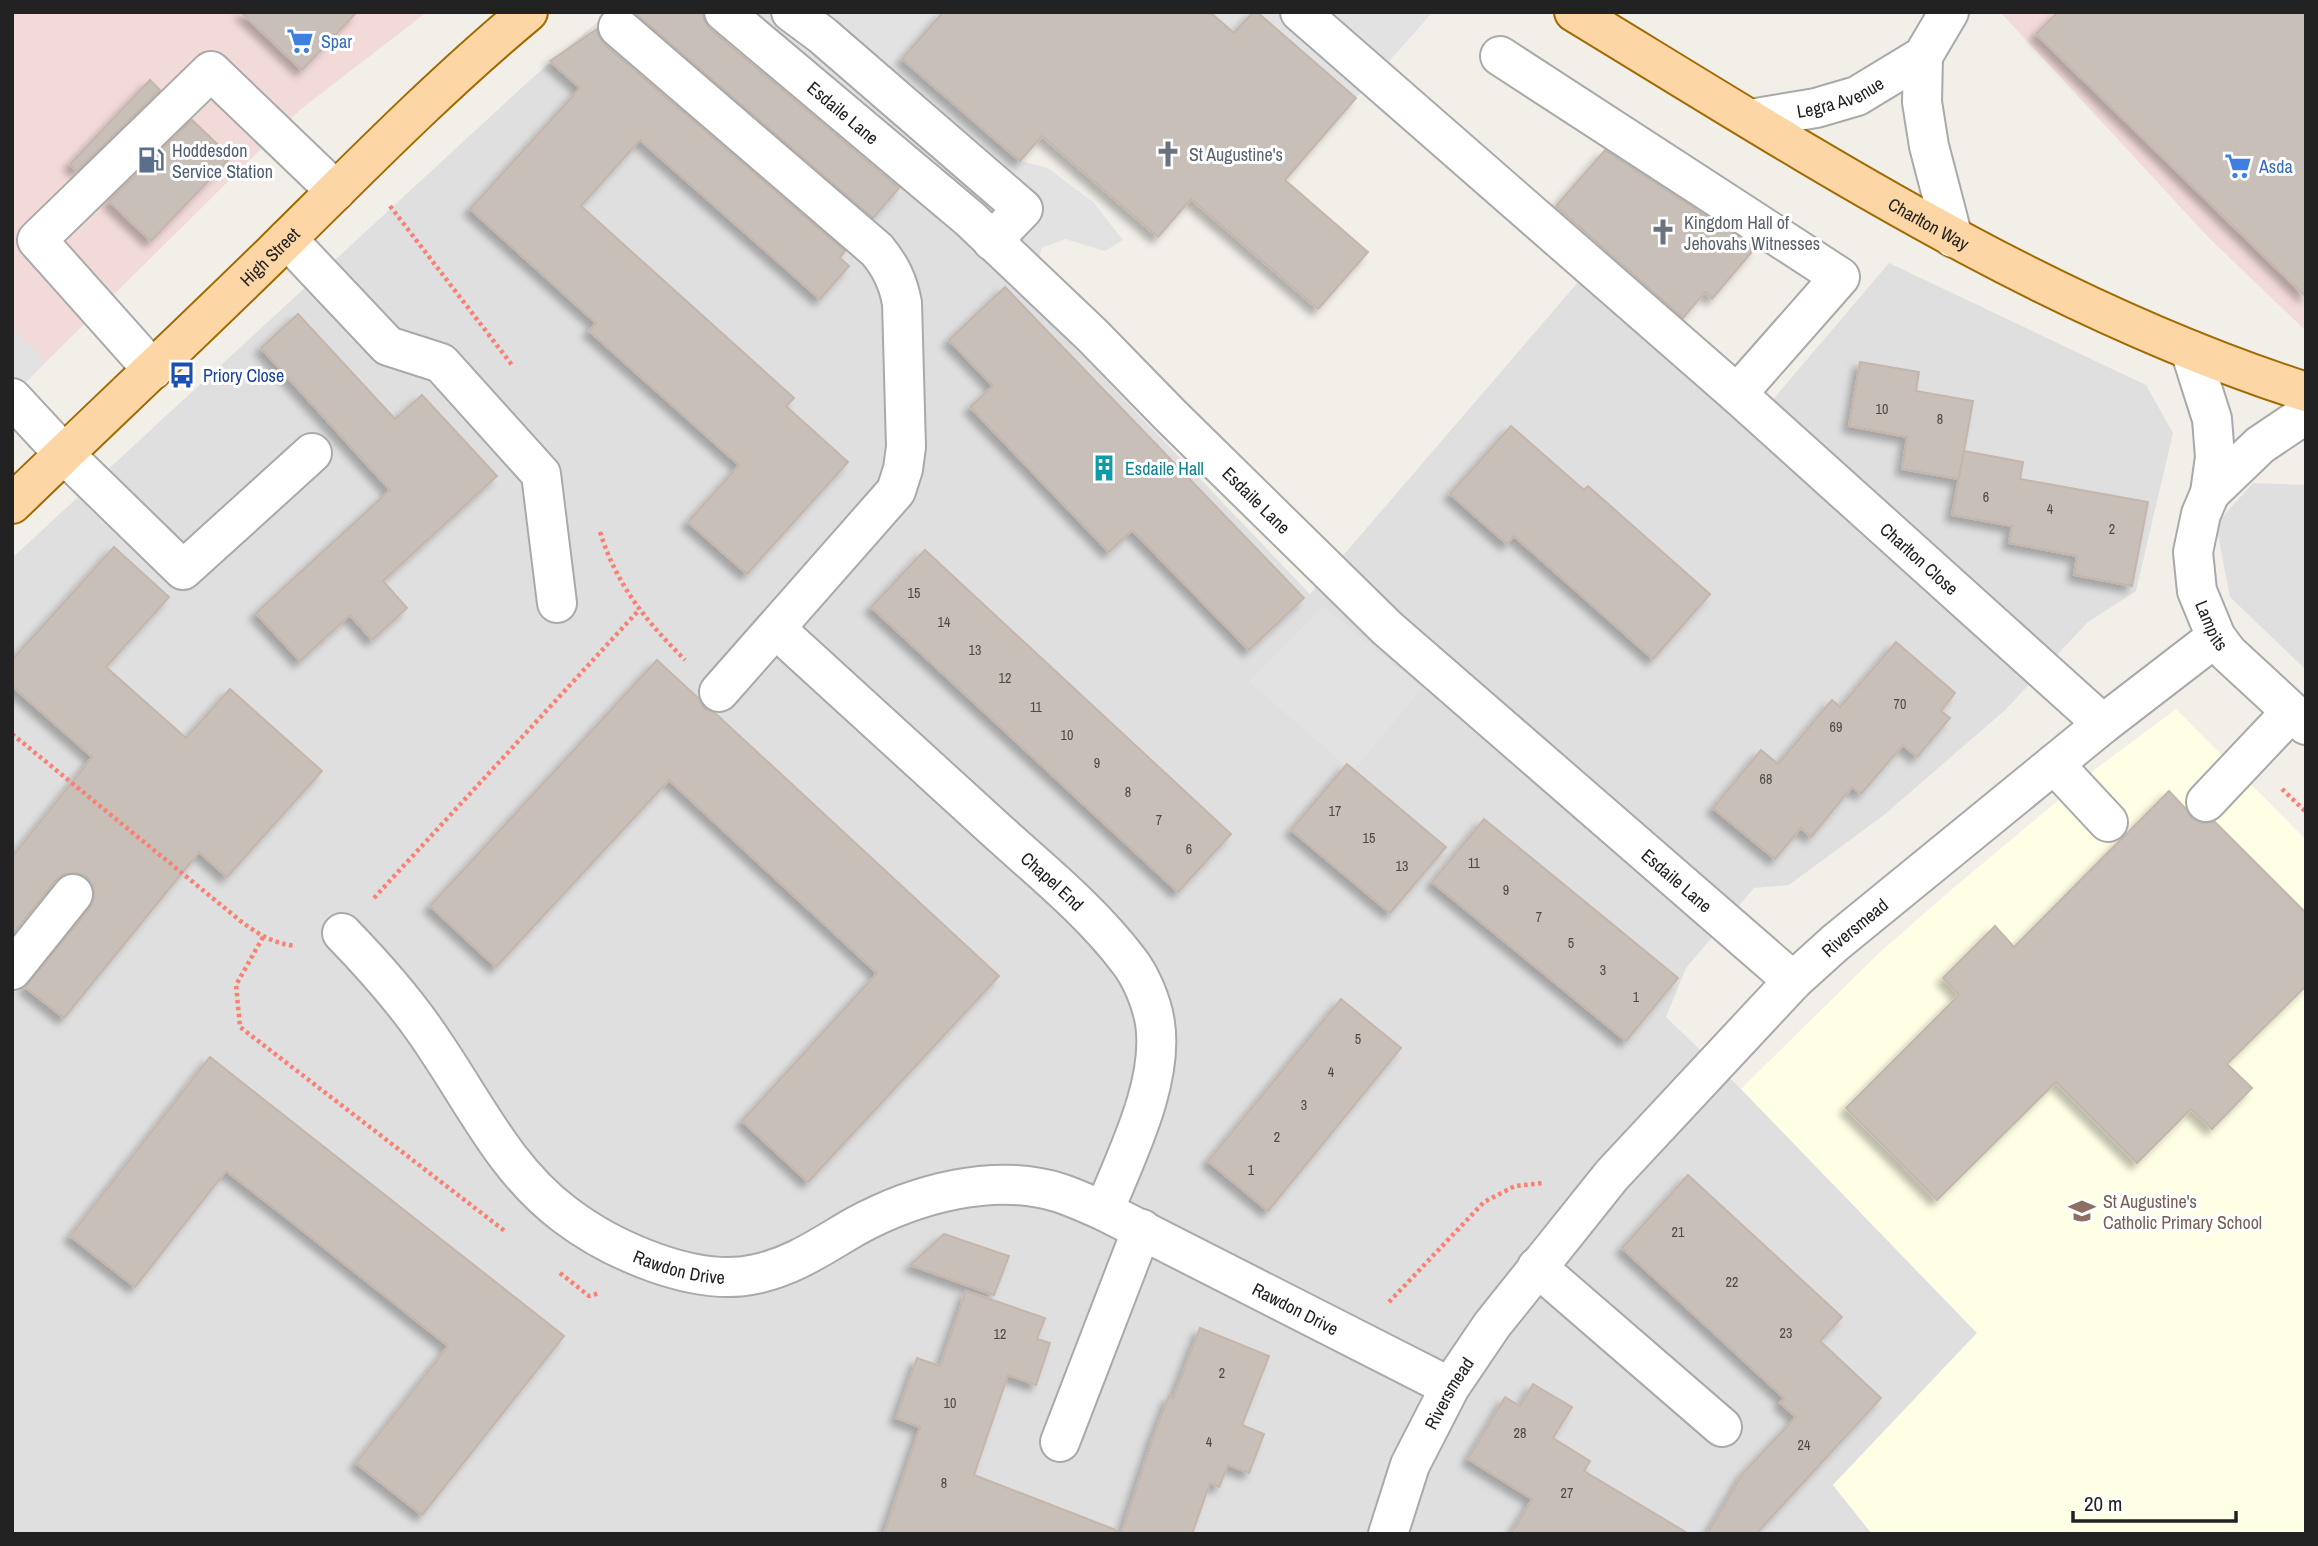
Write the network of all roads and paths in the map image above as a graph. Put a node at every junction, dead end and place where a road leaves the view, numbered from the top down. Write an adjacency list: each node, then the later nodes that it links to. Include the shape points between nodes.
1 (528, 12): 11 (main road, High Street, via 439,90)
2 (724, 12): 15 (street, Esdaile Lane)
3 (792, 12): 15 (street, via 1023,209)
4 (1300, 12): 19 (street, Charlton Close)
5 (1574, 12): 10 (main road, Charlton Way)
6 (1949, 12): 9 (street, Legra Avenue)
7 (618, 27): 28 (street, via 877,250 898,284 906,447 903,469 895,491)
8 (1500, 56): 19 (street, via 1840,277)
9 (1923, 56): 10 (street, Legra Avenue, via 1857,96); 13 (street, Legra Avenue, via 1922,102 1929,146)
10 (1750, 119): 13 (main road, Charlton Way)
11 (336, 191): 12 (street, via 211,71); 14 (main road, High Street)
12 (25, 234): 17 (street)
13 (1953, 238): 16 (main road, Charlton Way, via 2079,302)
14 (287, 239): 17 (main road, High Street); 26 (street, via 388,346 441,363 541,474)
15 (992, 241): 41 (street, Esdaile Lane, via 1387,628)
16 (2190, 350): 18 (main road, Charlton Way); 24 (street, Lampits, via 2213,419 2215,457)
17 (153, 370): 23 (main road, High Street)
18 (2306, 392)
19 (1737, 394): 32 (street, Charlton Close)
20 (12, 398): 23 (street)
21 (2306, 414): 24 (street, Lampits, via 2260,445)
22 (312, 453): 23 (street, via 183,569)
23 (64, 454): 25 (main road, High Street)
24 (2210, 493): 29 (street, Lampits, via 2193,552 2197,591)
25 (12, 504)
26 (557, 603)
27 (639, 610): 38 (path)
28 (776, 629): 30 (street); 43 (street, Chapel End, via 1075,902 1130,962 1155,1020 1158,1049 1138,1125)
29 (2216, 637): 31 (street, Lampits); 32 (street, Riversmead)
30 (719, 692)
31 (2299, 718): 35 (street)
32 (2104, 724): 34 (street, Riversmead)
33 (12, 734): 39 (path)
34 (2054, 764): 36 (street); 41 (street, Riversmead)
35 (2206, 802)
36 (2108, 822)
37 (74, 894): 40 (street)
38 (342, 933): 39 (path, via 305,947); 43 (street, Rawdon Drive, via 416,1017 482,1121 532,1185 565,1215 627,1252 666,1267 754,1275 783,1266 887,1211 973,1187 1058,1192)
39 (263, 937): 45 (path, via 236,985 240,1027)
40 (12, 970)
41 (1793, 982): 42 (street, Riversmead)
42 (1612, 1175): 46 (street, Riversmead); 49 (path, via 1516,1186 1484,1202)
43 (1104, 1211): 44 (street, Rawdon Drive)
44 (1142, 1229): 49 (street, Rawdon Drive); 52 (street)
45 (513, 1237)
46 (1536, 1267): 50 (street, Riversmead); 51 (street)
47 (556, 1270): 48 (path, via 589,1296)
48 (602, 1293)
49 (1355, 1339): 50 (street, Rawdon Drive)
50 (1450, 1387): 53 (street, Riversmead, via 1410,1465)
51 (1722, 1427)
52 (1060, 1442)
53 (1388, 1534)

